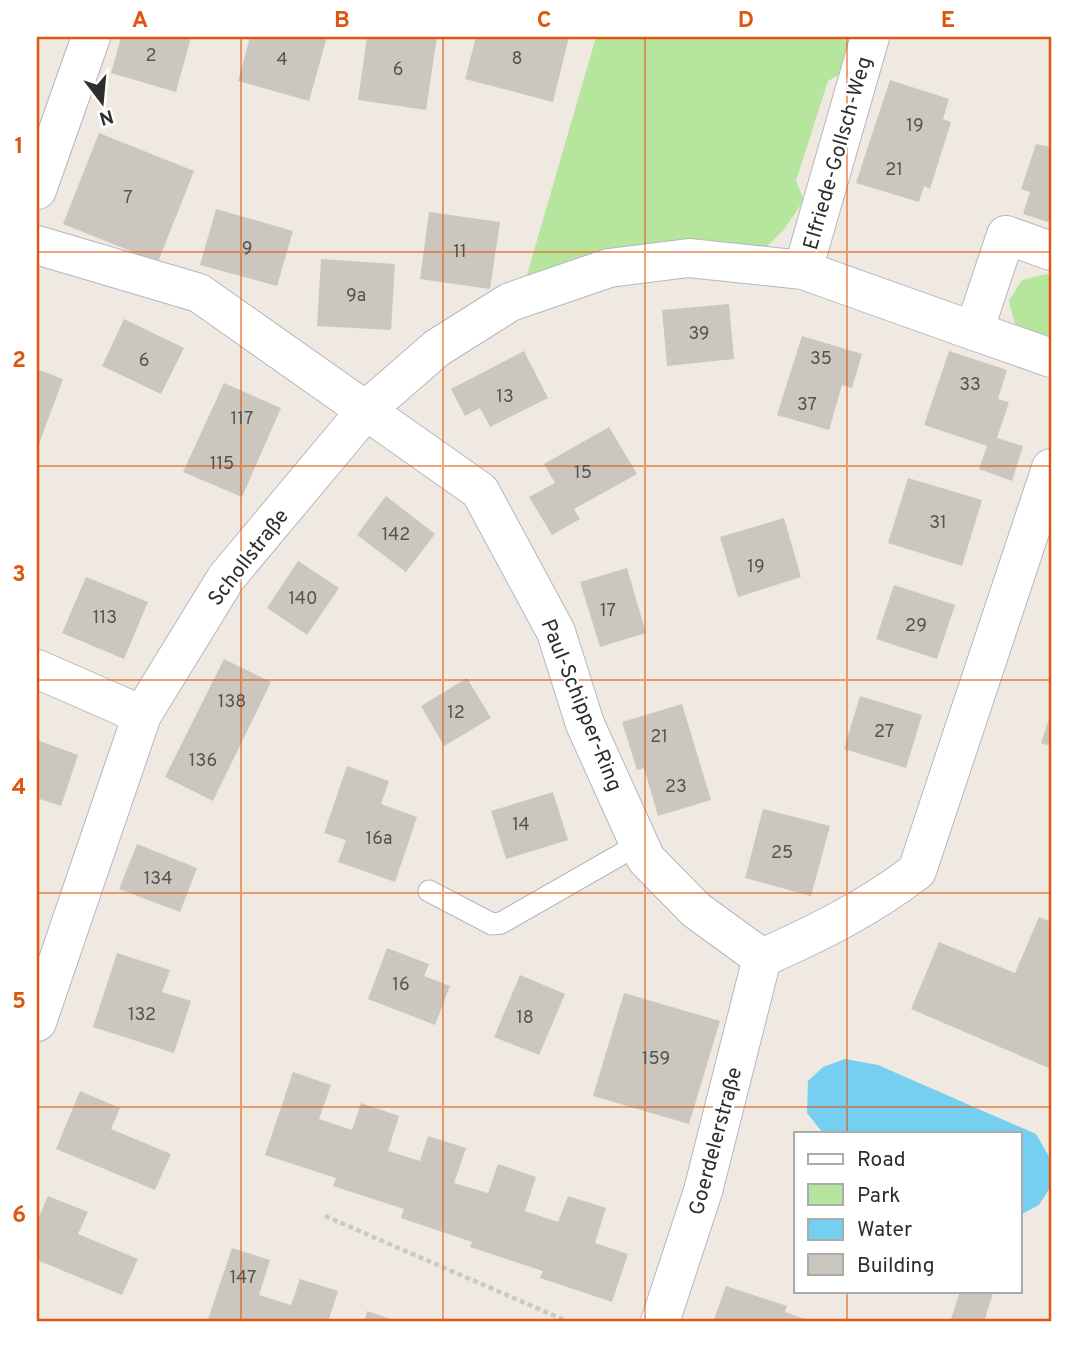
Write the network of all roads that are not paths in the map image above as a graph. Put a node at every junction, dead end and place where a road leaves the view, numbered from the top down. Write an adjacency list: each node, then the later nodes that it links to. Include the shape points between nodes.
1 (91, 37): 3 (street)
2 (870, 37): 6 (street, Elfriede-Gollsch-Weg)
3 (37, 190)
4 (37, 245): 9 (street, Paul-Schipper-Ring, via 200,293)
5 (1051, 251): 7 (street, via 1006,235)
6 (803, 270): 7 (street); 9 (street, via 689,258 609,268 510,302 437,348)
7 (974, 331): 8 (street)
8 (1051, 358)
9 (368, 408): 12 (street, Schollstraße, via 226,578); 13 (street, Paul-Schipper-Ring, via 480,491 556,632 585,724)
10 (1051, 468): 15 (street, via 917,871 871,905)
11 (37, 669): 12 (street)
12 (142, 715): 16 (street, Schollstraße)
13 (639, 844): 14 (lane, via 500,923 492,924); 15 (street, Paul-Schipper-Ring, via 646,859 696,910)
14 (429, 891)
15 (762, 958): 17 (street, Goerdelerstraße, via 703,1191)
16 (37, 1022)
17 (660, 1322)

